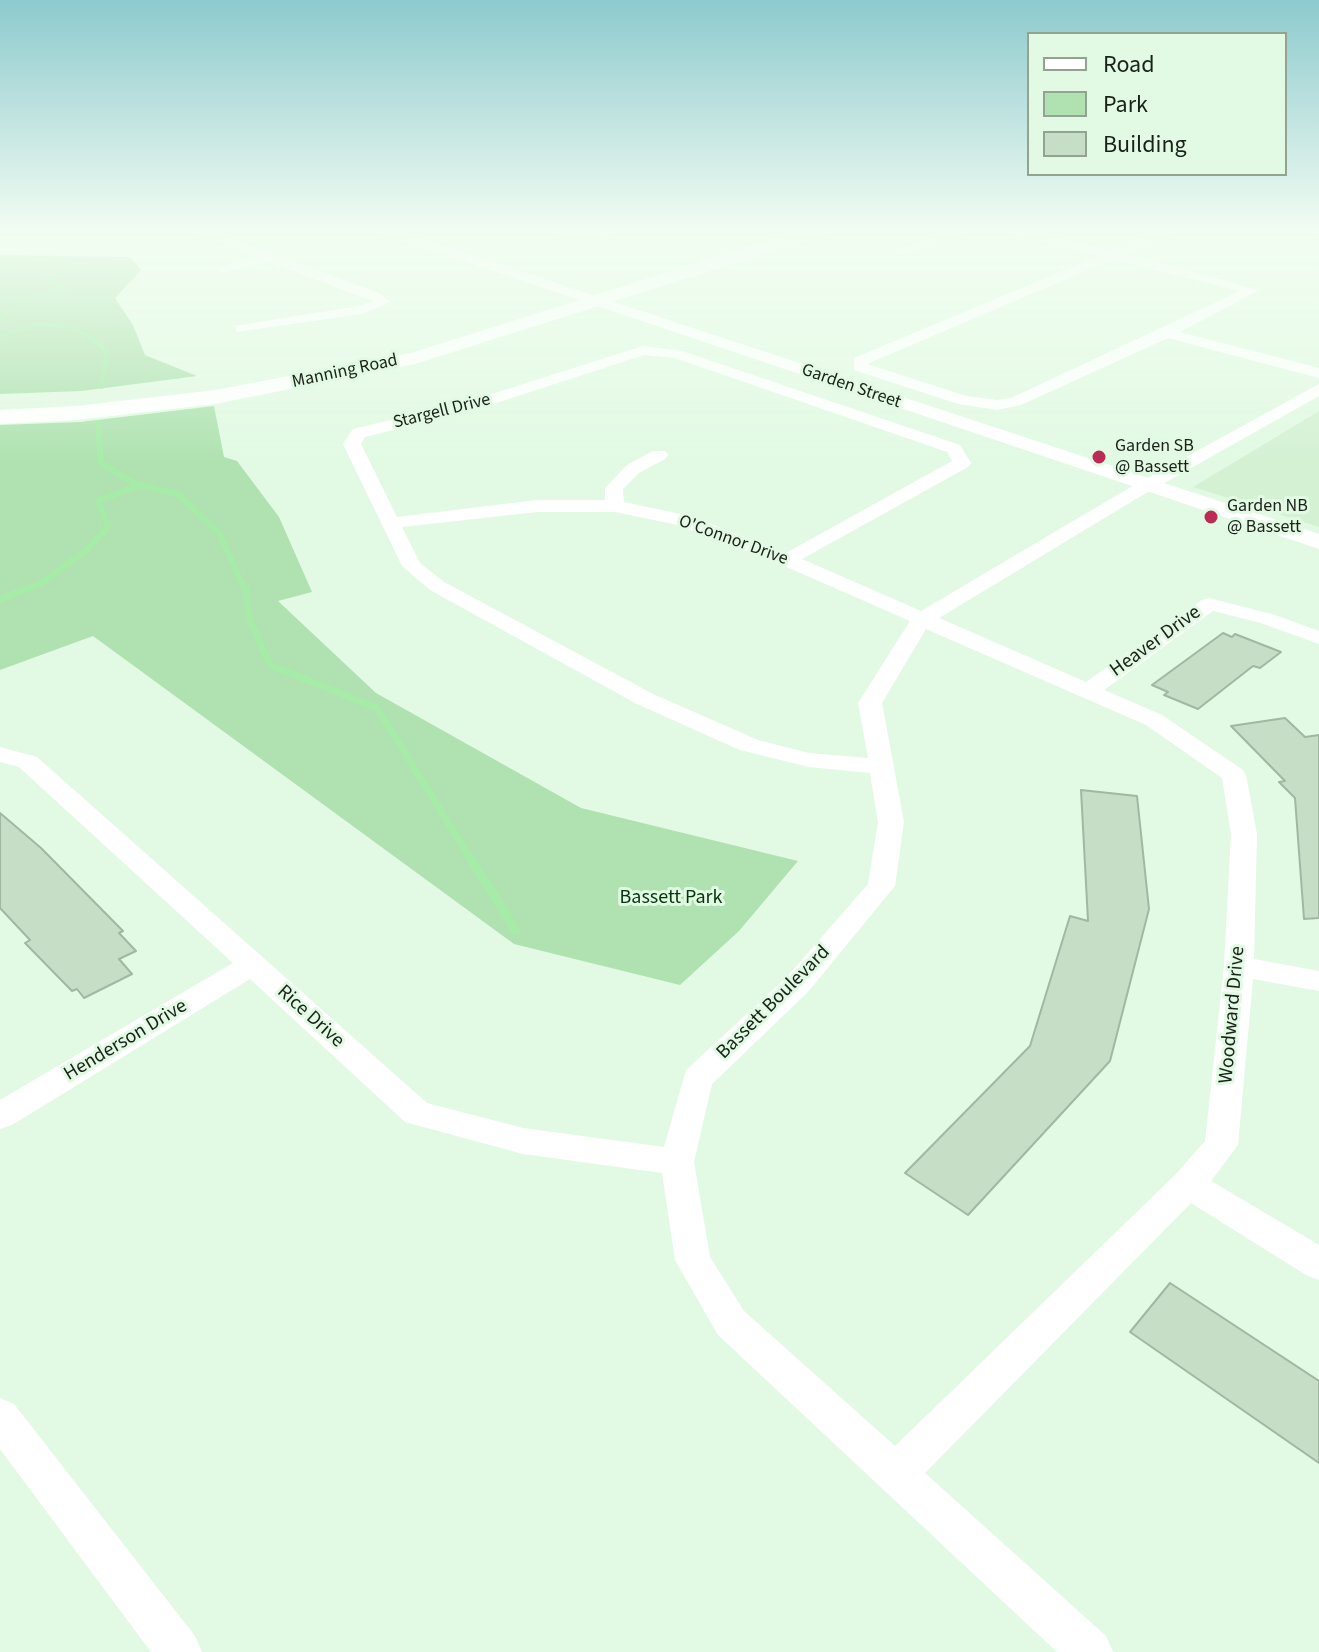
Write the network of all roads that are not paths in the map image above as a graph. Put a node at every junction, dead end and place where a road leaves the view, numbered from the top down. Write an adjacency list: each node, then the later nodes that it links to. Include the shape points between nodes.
1 (367, 308): 7 (street)
2 (556, 308): 11 (main road, Manning Road, via 376,356 256,379)
3 (562, 308): 12 (main road, Manning Road, via 415,358 325,378 215,397)
4 (616, 308): 14 (street, Garden Street)
5 (985, 308): 8 (street, via 859,361 859,367 964,401 997,405 1015,402)
6 (1216, 308): 8 (street)
7 (241, 329)
8 (1167, 333): 9 (street)
9 (1319, 373)
10 (1319, 389): 14 (street, Bassett Boulevard)
11 (0, 405)
12 (0, 417)
13 (659, 455): 15 (street, via 633,469 614,488)
14 (1146, 486): 17 (street, Garden Street); 19 (street, Bassett Boulevard)
15 (615, 506): 16 (street, O'Connor Drive, via 537,506); 18 (street, O'Connor Drive, via 683,520)
16 (391, 523): 18 (street, Stargell Drive, via 352,444 359,433 478,404 643,350 677,354 954,449 962,463); 23 (street, Stargell Drive, via 412,566 437,586 645,699 749,745 809,760)
17 (1319, 542)
18 (787, 560): 19 (street, O'Connor Drive)
19 (921, 620): 21 (street, Woodward Drive); 23 (street, Bassett Boulevard, via 870,703)
20 (1319, 638): 21 (street, Heaver Drive, via 1209,604)
21 (1088, 691): 25 (street, Woodward Drive, via 1154,720 1234,775 1244,834)
22 (0, 754): 24 (street, Rice Drive, via 28,762)
23 (882, 767): 28 (street, Bassett Boulevard, via 891,822 881,886 797,985 697,1079)
24 (252, 965): 27 (street, Henderson Drive); 28 (street, Rice Drive, via 417,1113 523,1141)
25 (1239, 966): 26 (street); 29 (street, Woodward Drive, via 1221,1145)
26 (1319, 981)
27 (0, 1116)
28 (677, 1162): 32 (street, Bassett Boulevard, via 693,1260 731,1323)
29 (1188, 1184): 30 (street); 32 (street, Woodward Drive)
30 (1319, 1264)
31 (0, 1417): 33 (street)
32 (896, 1473): 34 (street, Bassett Boulevard)
33 (179, 1652)
34 (1090, 1652)

